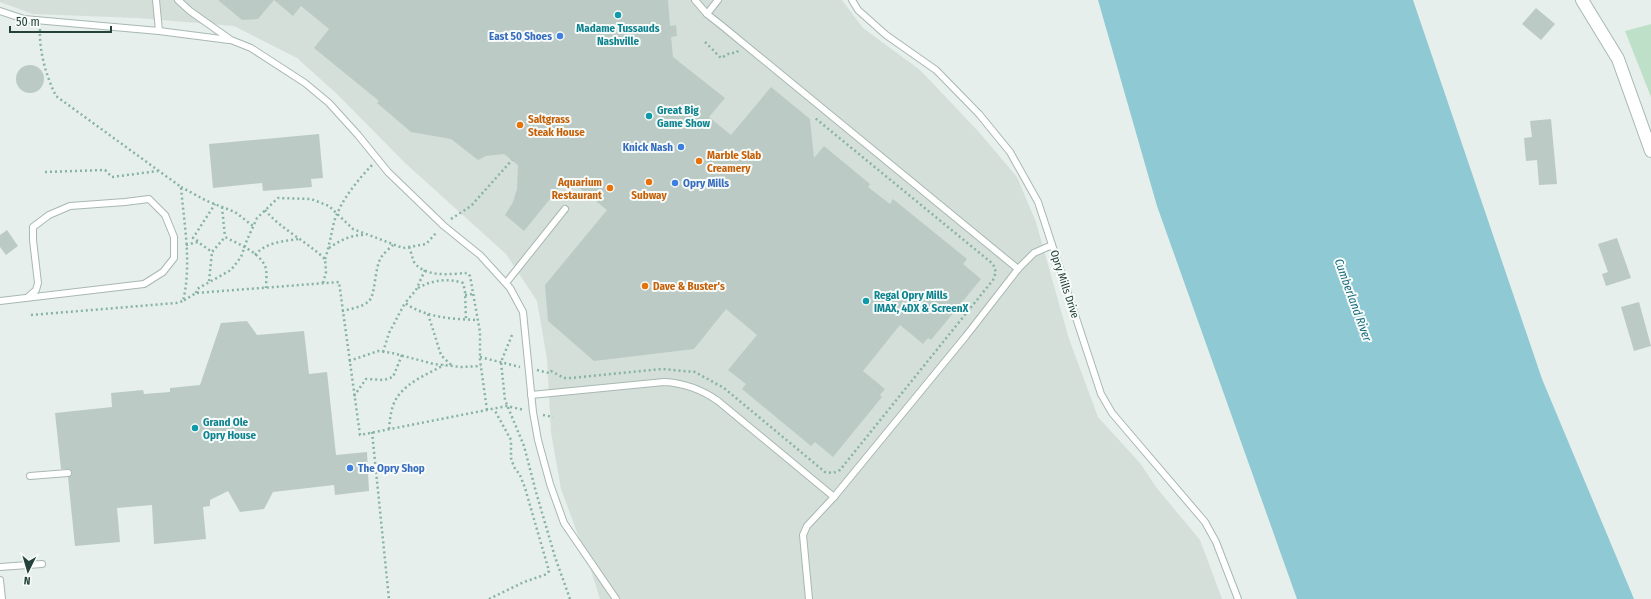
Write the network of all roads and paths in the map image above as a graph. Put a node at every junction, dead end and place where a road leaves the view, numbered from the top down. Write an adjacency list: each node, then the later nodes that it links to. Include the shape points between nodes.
1 (156, 0): 10 (lane)
2 (178, 0): 11 (lane)
3 (695, 0): 8 (lane)
4 (718, 0): 8 (lane)
5 (852, 0): 34 (lane, Opry Mills Drive, via 858,10 886,35 936,70 979,114 1010,152 1038,202)
6 (1582, 0): 15 (street, via 1618,59)
7 (0, 11): 9 (lane, via 24,19)
8 (707, 14): 41 (lane)
9 (40, 20): 10 (lane); 18 (path, via 44,66 56,96)
10 (160, 31): 11 (lane)
11 (231, 40): 16 (lane, via 251,48 305,83 329,103)
12 (705, 42): 13 (path)
13 (722, 58)
14 (815, 118): 69 (path, via 993,264 996,272 993,280 840,470 833,473 825,472 724,388 695,372 662,369 564,378 552,371 550,373)
15 (1651, 151)
16 (378, 159): 25 (path, via 358,179); 27 (lane)
17 (512, 160): 27 (path, via 471,206 454,216)
18 (159, 171): 19 (path, via 112,177 104,170); 20 (path)
19 (45, 172)
20 (181, 187): 21 (path); 32 (path)
21 (215, 204): 22 (path); 31 (path, via 193,238)
22 (222, 207): 26 (path, via 236,212); 29 (path)
23 (565, 209): 45 (lane)
24 (265, 210): 25 (path, via 278,198 311,199 328,206); 26 (path); 30 (path, via 281,226)
25 (337, 215): 28 (path, via 353,229); 37 (path)
26 (253, 226): 35 (path)
27 (444, 226): 36 (path, via 426,244); 45 (lane, via 480,255)
28 (365, 234): 33 (path); 37 (path, via 347,238)
29 (225, 237): 35 (path); 38 (path)
30 (300, 239): 39 (path, via 268,245); 40 (path)
31 (198, 242): 32 (path); 38 (path)
32 (186, 245): 53 (path, via 188,268)
33 (393, 245): 36 (path); 55 (path, via 381,256 369,301)
34 (1052, 245): 41 (lane, via 1034,253); 91 (lane, Opry Mills Drive, via 1101,394 1112,413 1205,522 1216,542)
35 (244, 247): 39 (path); 43 (path, via 241,257 231,270)
36 (409, 247): 42 (path, via 414,262)
37 (328, 248): 40 (path)
38 (212, 252): 43 (path)
39 (255, 255): 46 (path, via 266,269)
40 (325, 259): 44 (path, via 326,272)
41 (1018, 269): 81 (lane)
42 (425, 270): 47 (path); 49 (path, via 441,274 467,273 470,276)
43 (209, 281): 48 (path, via 197,289)
44 (323, 283): 46 (path); 55 (path, via 339,282)
45 (506, 283): 69 (lane, via 523,312)
46 (266, 288): 48 (path)
47 (418, 288): 50 (path, via 437,281 456,281 463,283); 54 (path)
48 (196, 293): 53 (path)
49 (473, 294): 50 (path); 59 (path)
50 (465, 295): 58 (path)
51 (28, 297): 51 (lane, via 144,284 163,272 174,258 174,237 165,215 149,199 70,206 49,215 33,227 38,283 36,290); 52 (lane)
52 (0, 300)
53 (183, 300): 57 (path, via 176,303)
54 (405, 303): 56 (path); 61 (path, via 389,333)
55 (342, 311): 64 (path)
56 (428, 314): 58 (path); 67 (path, via 441,355)
57 (31, 315)
58 (466, 320): 59 (path)
59 (478, 320): 63 (path)
60 (512, 335): 65 (path)
61 (383, 352): 62 (path); 64 (path, via 378,351)
62 (402, 355): 66 (path); 71 (path, via 393,377 384,380 366,379)
63 (480, 357): 65 (path); 68 (path)
64 (349, 361): 71 (path)
65 (501, 362): 69 (path); 72 (path)
66 (445, 365): 67 (path); 77 (path, via 415,381 397,397)
67 (451, 366): 68 (path)
68 (481, 366): 74 (path)
69 (529, 368): 70 (lane)
70 (531, 395): 75 (lane); 81 (lane, via 664,382 693,386 718,401)
71 (354, 396): 78 (path, via 360,435)
72 (507, 406): 73 (path); 75 (path); 88 (path, via 524,446 555,557)
73 (494, 409): 74 (path); 87 (path, via 511,440 511,458 525,488 549,571)
74 (486, 410): 77 (path)
75 (533, 412): 76 (path); 89 (lane, via 550,484 564,523)
76 (553, 417)
77 (389, 429): 78 (path)
78 (372, 432): 86 (path)
79 (68, 473): 80 (lane)
80 (30, 476)
81 (834, 497): 90 (lane, via 807,526 803,535)
82 (42, 564): 83 (lane)
83 (0, 567)
84 (0, 580): 85 (lane)
85 (2, 599)
86 (389, 599)
87 (489, 599)
88 (570, 599)
89 (616, 599)
90 (809, 599)
91 (1238, 599)

